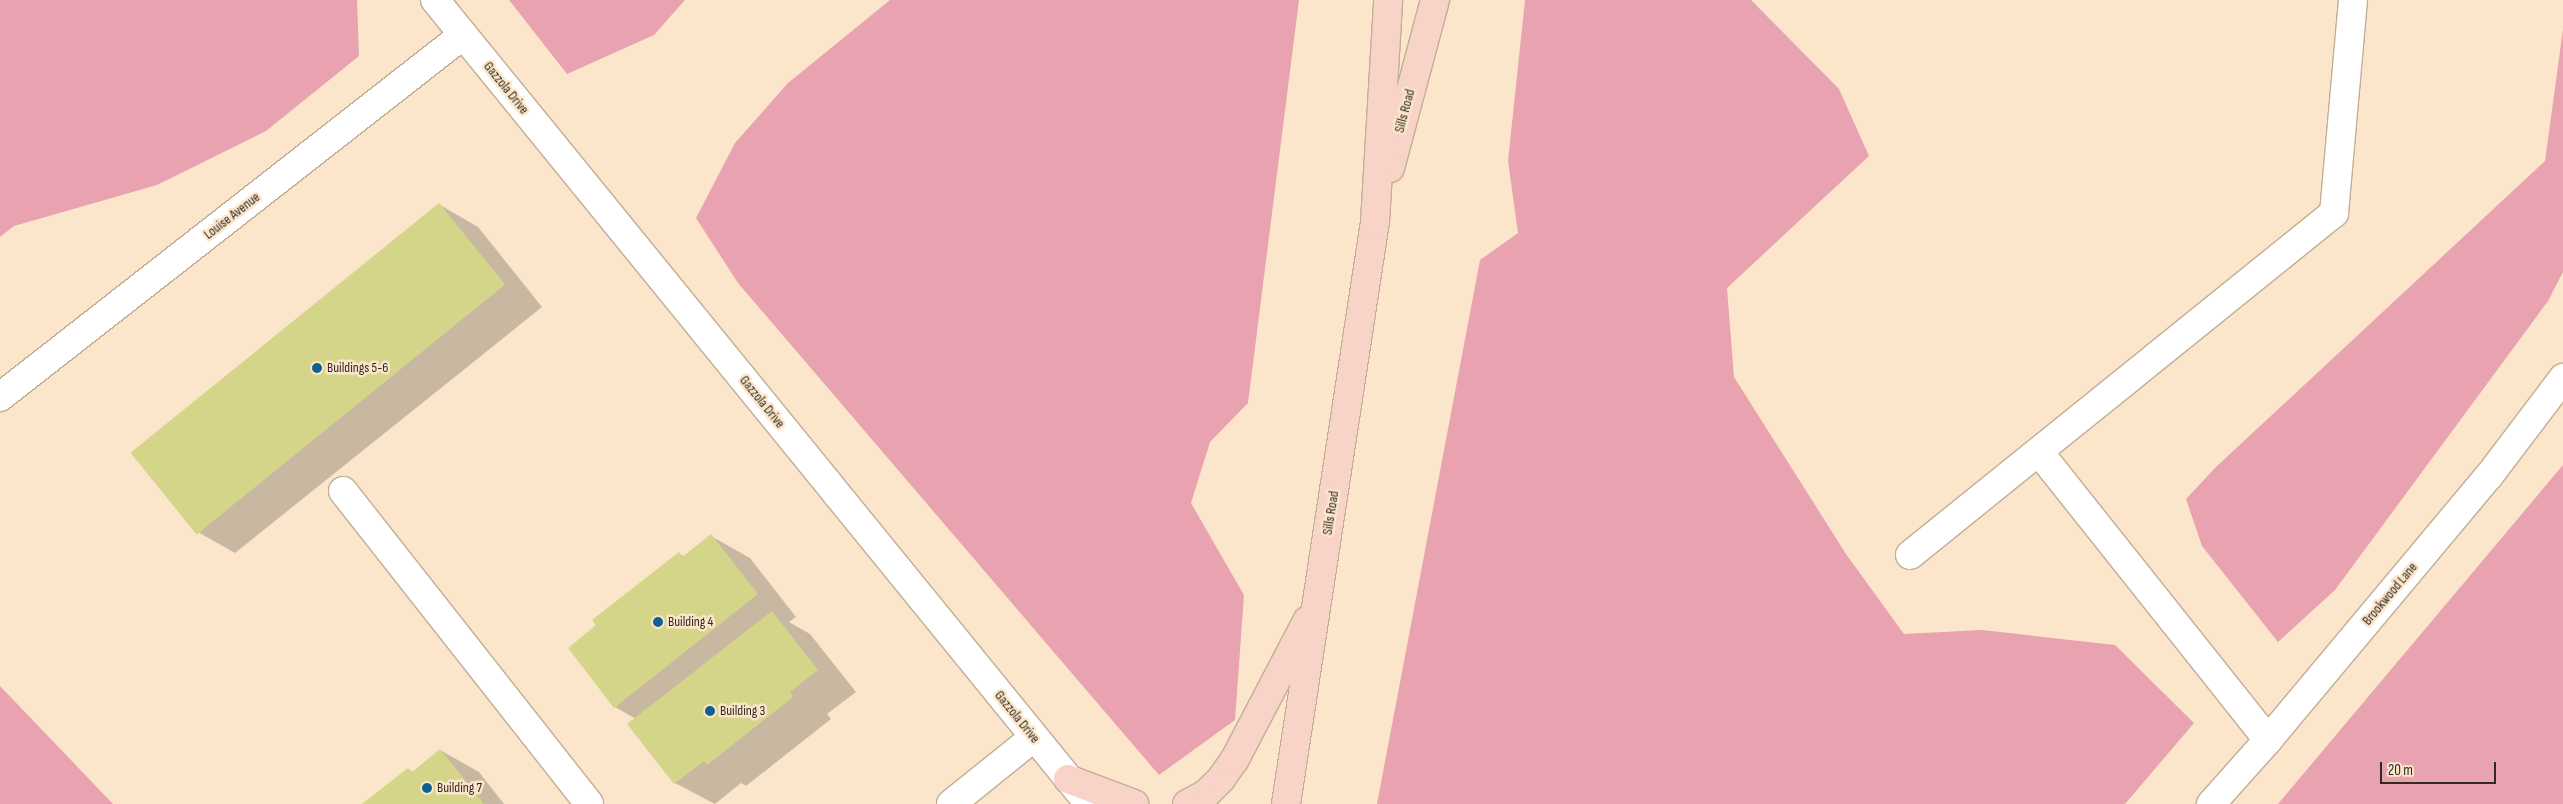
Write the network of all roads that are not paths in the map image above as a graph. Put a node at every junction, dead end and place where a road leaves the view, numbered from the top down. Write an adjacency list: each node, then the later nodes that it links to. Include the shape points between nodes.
1 (435, 0): 5 (street, Gazzola Drive)
2 (1388, 0): 6 (main road, Sills Road)
3 (1435, 0): 6 (main road, Sills Road)
4 (2353, 0): 9 (street, via 2334,213)
5 (463, 35): 8 (street, Louise Avenue); 13 (street, Gazzola Drive)
6 (1375, 222): 12 (main road, Sills Road)
7 (2563, 378): 14 (street, Brookwood Lane, via 2489,476)
8 (0, 397)
9 (2039, 452): 11 (street); 14 (street)
10 (343, 491): 16 (street)
11 (1910, 555)
12 (1318, 602): 20 (main road, via 1235,759 1206,794); 21 (main road, Sills Road)
13 (1033, 738): 15 (street, Gazzola Drive); 17 (street)
14 (2268, 740): 22 (street, Brookwood Lane)
15 (1068, 779): 18 (street, Gazzola Drive); 19 (main road)
16 (589, 804)
17 (951, 804)
18 (1089, 804)
19 (1134, 804)
20 (1187, 804)
21 (1286, 804)
22 (2211, 804)

